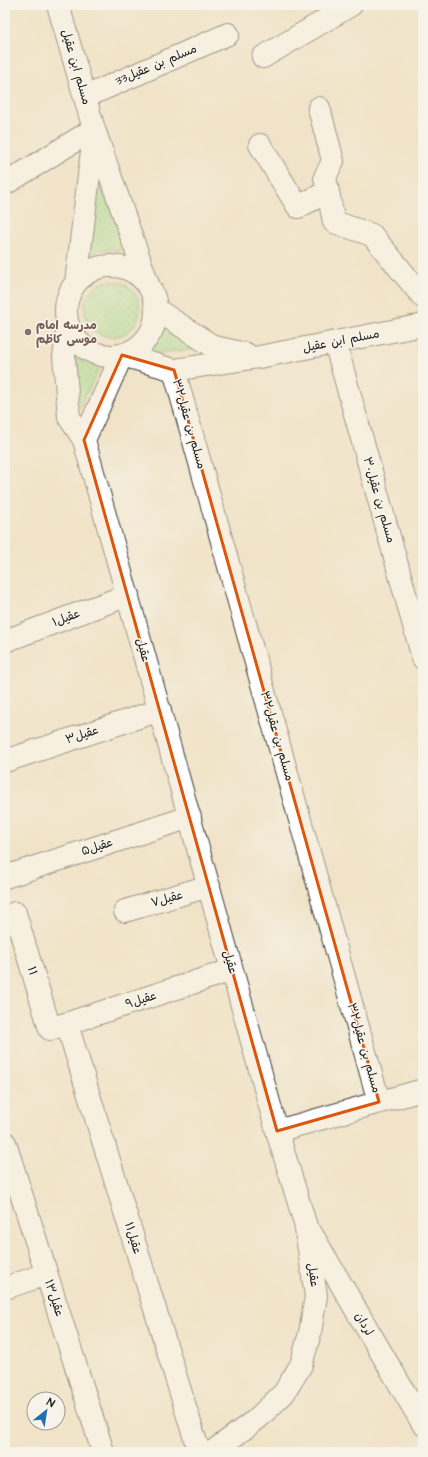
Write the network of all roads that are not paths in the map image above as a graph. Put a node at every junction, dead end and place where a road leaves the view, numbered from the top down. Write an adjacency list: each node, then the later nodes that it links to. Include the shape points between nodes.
1 (58, 5): 6 (street, مسلم ابن عقیل)
2 (351, 5): 3 (street)
3 (317, 14): 5 (street)
4 (228, 34): 6 (street, 33مسلم بن عقیل)
5 (263, 57)
6 (84, 96): 8 (street, مسلم ابن عقیل)
7 (320, 108): 11 (street, via 333,161 325,177)
8 (94, 129): 10 (street); 12 (street); 13 (street, مسلم ابن عقیل)
9 (260, 145): 11 (street, via 298,207)
10 (5, 184)
11 (327, 192): 14 (street, via 334,222 372,235)
12 (76, 283): 13 (street, via 99,267 113,266 134,272); 16 (street, via 69,296 66,310)
13 (150, 287): 15 (street)
14 (423, 297)
15 (157, 310): 19 (street, via 154,325 147,339 136,349); 20 (street, via 214,347)
16 (68, 324): 19 (street, via 83,346 95,353 108,356); 22 (street, عقیل, via 64,357 69,417)
17 (423, 325): 18 (street, مسلم ابن عقیل)
18 (335, 342): 20 (street, مسلم ابن عقیل); 25 (street, مسلم بن عقیل۳۰)
19 (122, 355): 21 (street); 22 (street)
20 (258, 357): 21 (street, مسلم ابن عقیل)
21 (174, 370): 36 (street, مسلم بن عقیل۳۲)
22 (84, 440): 23 (street, عقیل)
23 (128, 595): 24 (street, عقیل۱); 26 (street, عقیل)
24 (5, 641)
25 (423, 658)
26 (160, 710): 27 (street, عقیل۳); 28 (street, عقیل)
27 (5, 761)
28 (190, 817): 29 (street, عقیل۵); 30 (street, عقیل)
29 (5, 877)
30 (209, 886): 31 (street, عقیل۷); 33 (street, عقیل)
31 (125, 911)
32 (15, 913): 34 (street, ۱۱)
33 (232, 970): 34 (street, عقیل۹); 37 (street, عقیل)
34 (58, 1026): 44 (street, عقیل۱۱)
35 (422, 1091): 36 (street)
36 (379, 1102): 37 (street)
37 (277, 1131): 39 (street, عقیل)
38 (5, 1143): 40 (street, عقیل۱۳)
39 (305, 1223): 42 (street, لردان); 45 (street, عقیل, via 316,1296 310,1333 301,1364 284,1393 262,1414)
40 (46, 1274): 41 (street); 43 (street, عقیل۱۳)
41 (5, 1288)
42 (423, 1424)
43 (103, 1452)
44 (199, 1452)
45 (212, 1452)

